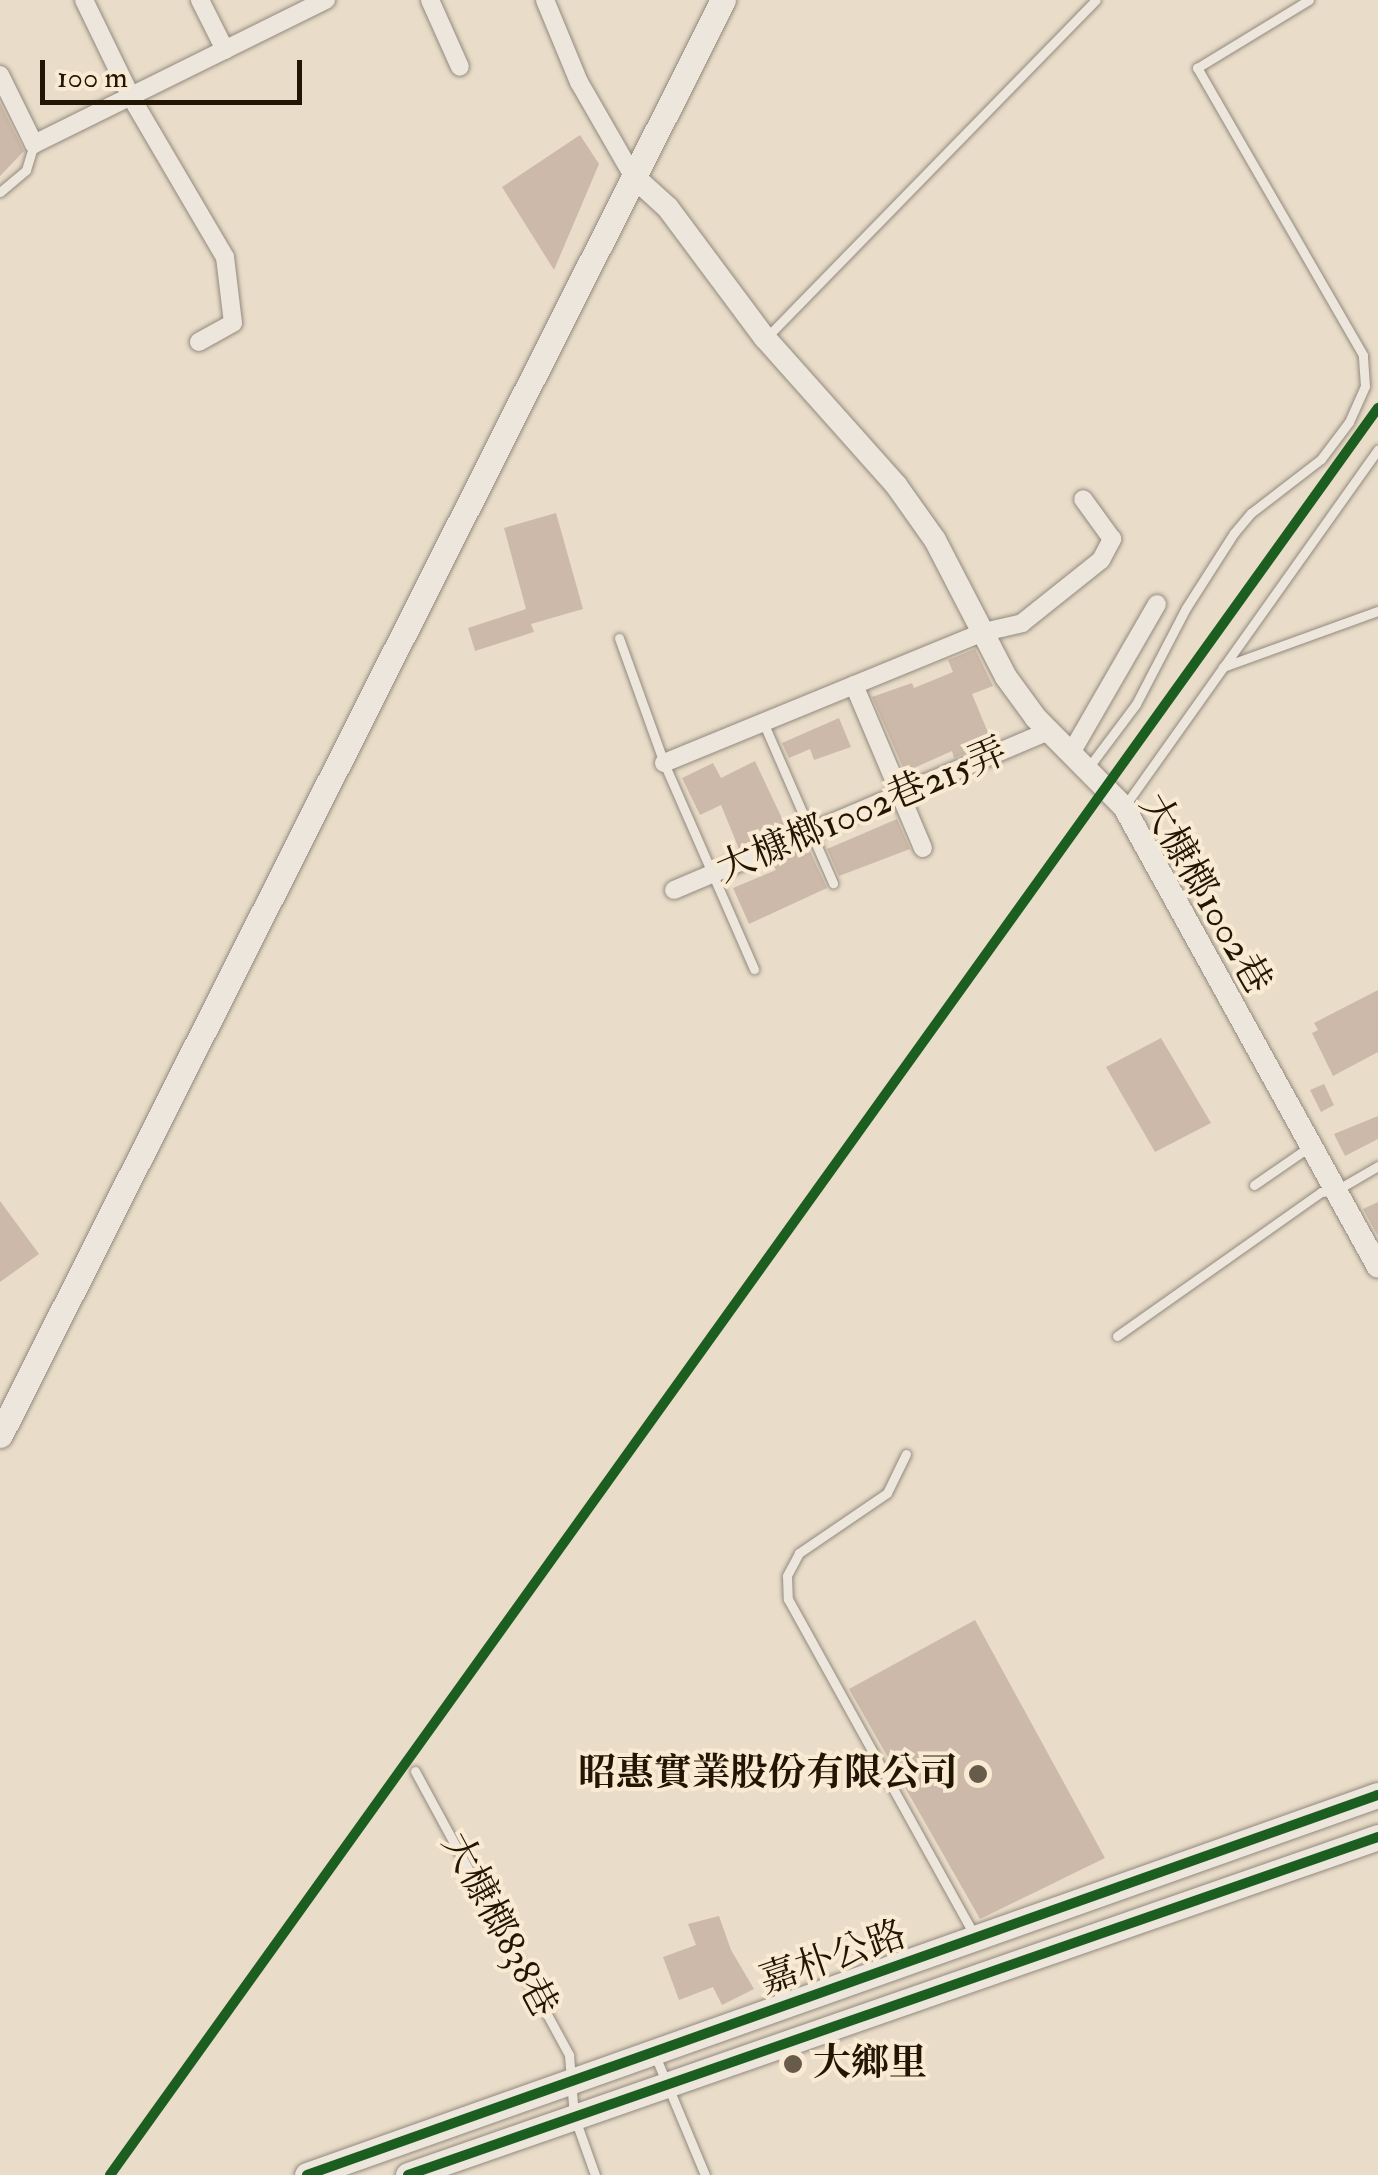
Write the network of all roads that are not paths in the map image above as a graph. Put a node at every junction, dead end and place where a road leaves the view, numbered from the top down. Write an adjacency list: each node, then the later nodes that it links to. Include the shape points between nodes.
1 (84, 0): 12 (street)
2 (200, 0): 9 (street)
3 (430, 0): 10 (street)
4 (545, 0): 14 (street, via 579,82)
5 (723, 0): 14 (main road)
6 (1096, 0): 16 (lane)
7 (1309, 0): 28 (lane, via 1196,68 1364,355 1365,386 1321,459 1234,533 1136,704)
8 (322, 1): 9 (street)
9 (225, 50): 12 (street)
10 (460, 67)
11 (0, 75): 13 (street)
12 (131, 97): 13 (street); 17 (street, via 224,256 233,323)
13 (34, 144): 15 (lane, via 26,170)
14 (632, 176): 16 (street, 大槺榔1002巷, via 668,208); 45 (main road)
15 (0, 192)
16 (765, 338): 22 (street, 大槺榔1002巷, via 896,485 936,540)
17 (198, 342)
18 (1378, 448): 24 (lane)
19 (1083, 499): 22 (street, via 1112,539 1101,560 1022,623)
20 (1157, 604): 28 (street)
21 (1378, 611): 24 (lane)
22 (984, 632): 25 (street); 27 (street, 大槺榔1002巷, via 1006,677)
23 (620, 638): 29 (lane)
24 (1220, 668): 31 (lane)
25 (854, 685): 26 (street); 30 (street)
26 (763, 722): 29 (street); 32 (lane)
27 (1049, 731): 28 (street, 大槺榔1002巷); 30 (street, 大槺榔1002巷215弄)
28 (1078, 762): 31 (street, 大槺榔1002巷)
29 (664, 763): 34 (lane)
30 (902, 794): 32 (street, 大槺榔1002巷215弄); 33 (street)
31 (1124, 806): 38 (street, 大槺榔1002巷)
32 (812, 833): 34 (street, 大槺榔1002巷215弄); 35 (lane)
33 (924, 848)
34 (712, 875): 36 (street, 大槺榔1002巷215弄); 37 (lane)
35 (833, 883)
36 (674, 890)
37 (754, 969)
38 (1311, 1146): 40 (lane); 41 (street, 大槺榔1002巷)
39 (1378, 1166): 41 (lane)
40 (1254, 1185)
41 (1335, 1191): 42 (street, 大槺榔1002巷); 44 (lane, via 1321,1192)
42 (1371, 1242): 43 (street, 大槺榔1002巷)
43 (1378, 1267)
44 (1117, 1336)
45 (0, 1436)
46 (906, 1454): 50 (lane, via 887,1492 799,1554 787,1576 788,1599)
47 (415, 1771): 52 (lane, 大槺榔838巷, via 569,2055)
48 (1378, 1795): 50 (main road, 嘉朴公路)
49 (1378, 1837): 53 (main road, 嘉朴公路)
50 (977, 1939): 51 (main road, 嘉朴公路)
51 (654, 2053): 52 (main road, 嘉朴公路); 53 (lane)
52 (572, 2082): 54 (lane, 大槺榔838巷); 55 (main road, 嘉朴公路)
53 (669, 2082): 54 (main road, 嘉朴公路); 58 (lane)
54 (574, 2116): 56 (main road, 嘉朴公路); 57 (lane, 大槺榔838巷)
55 (307, 2175)
56 (408, 2175)
57 (595, 2175)
58 (705, 2175)

